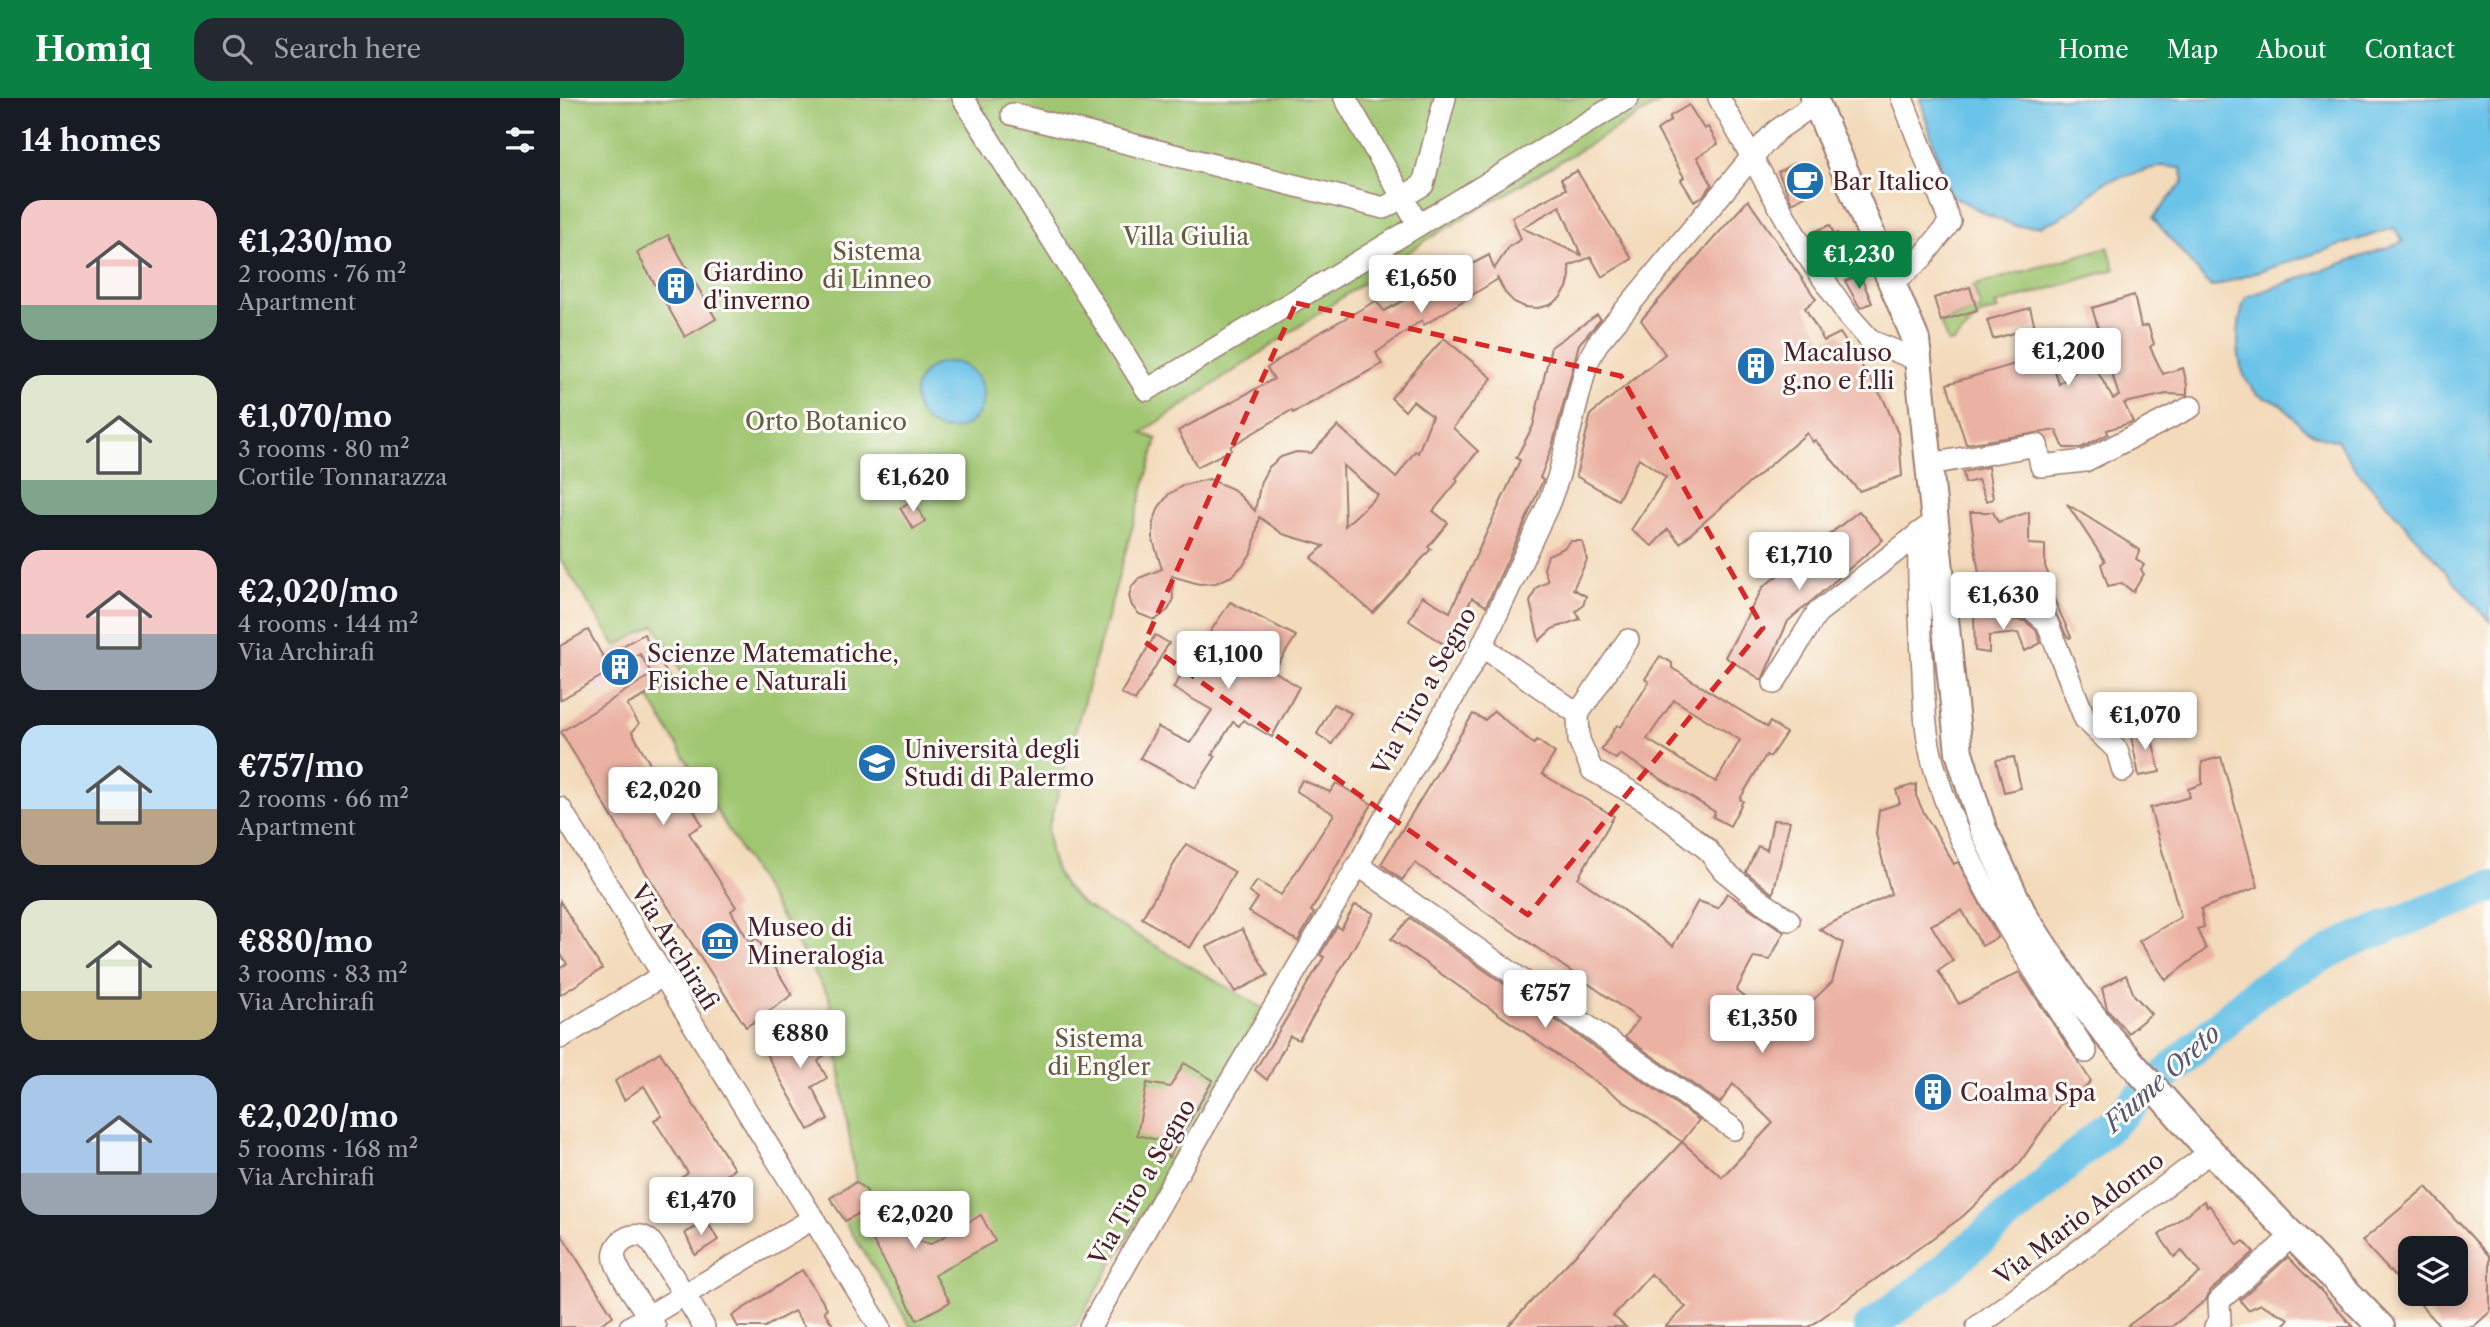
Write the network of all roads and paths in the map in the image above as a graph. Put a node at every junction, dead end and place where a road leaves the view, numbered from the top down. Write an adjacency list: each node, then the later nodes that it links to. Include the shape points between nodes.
1 (963, 98): 9 (street)
2 (1345, 98): 11 (street)
3 (1445, 98): 11 (street, via 1423,185)
4 (1628, 98): 12 (street)
5 (1719, 98): 10 (street)
6 (1902, 98): 13 (street, via 1950,222 1922,258)
7 (1813, 100): 10 (street, Via Tiro a Segno); 13 (main road)
8 (1012, 106): 9 (street); 11 (street, via 1384,208)
9 (984, 133): 12 (street, via 1147,390)
10 (1751, 158): 14 (street, via 1803,249 1848,315 1871,341); 20 (street, Via Tiro a Segno, via 1597,344 1587,363 1548,505)
11 (1402, 196): 12 (street)
12 (1418, 224)
13 (1892, 284): 14 (main road)
14 (1920, 361): 16 (main road)
15 (2191, 407): 16 (street, via 2085,461 2041,466 2037,445)
16 (1930, 464): 17 (main road)
17 (1927, 526): 18 (main road); 21 (street, via 1818,613); 29 (street, via 1918,584 1925,714 1933,764 1955,829 1978,876)
18 (1944, 597): 23 (street, via 2030,608 2047,622 2085,719 2117,750); 31 (main road, via 1959,752 1983,829 2024,916 2108,1037)
19 (1628, 640): 22 (street)
20 (1482, 646): 22 (street); 25 (street, Via Tiro a Segno)
21 (1774, 683)
22 (1578, 714): 26 (street, via 1579,740 1592,770 1645,800 1707,849 1723,870)
23 (2123, 771)
24 (560, 808): 27 (street, Via Archirafi)
25 (1358, 865): 30 (street); 39 (street, Via Tiro a Segno)
26 (1789, 920)
27 (662, 976): 28 (street); 32 (street, Via Archirafi)
28 (560, 1038)
29 (2086, 1052)
30 (1734, 1129)
31 (2206, 1146): 33 (main road); 40 (street, Via Mario Adorno)
32 (814, 1219): 34 (street); 38 (street, Via Archirafi)
33 (2293, 1235): 41 (street, via 2219,1301 2220,1323); 42 (main road)
34 (685, 1294): 35 (street); 35 (street, via 650,1241 638,1235 624,1238 616,1248 615,1262); 37 (street)
35 (652, 1321): 36 (street)
36 (630, 1327)
37 (704, 1327)
38 (880, 1327)
39 (1090, 1327)
40 (1977, 1327)
41 (2215, 1327)
42 (2381, 1327)

